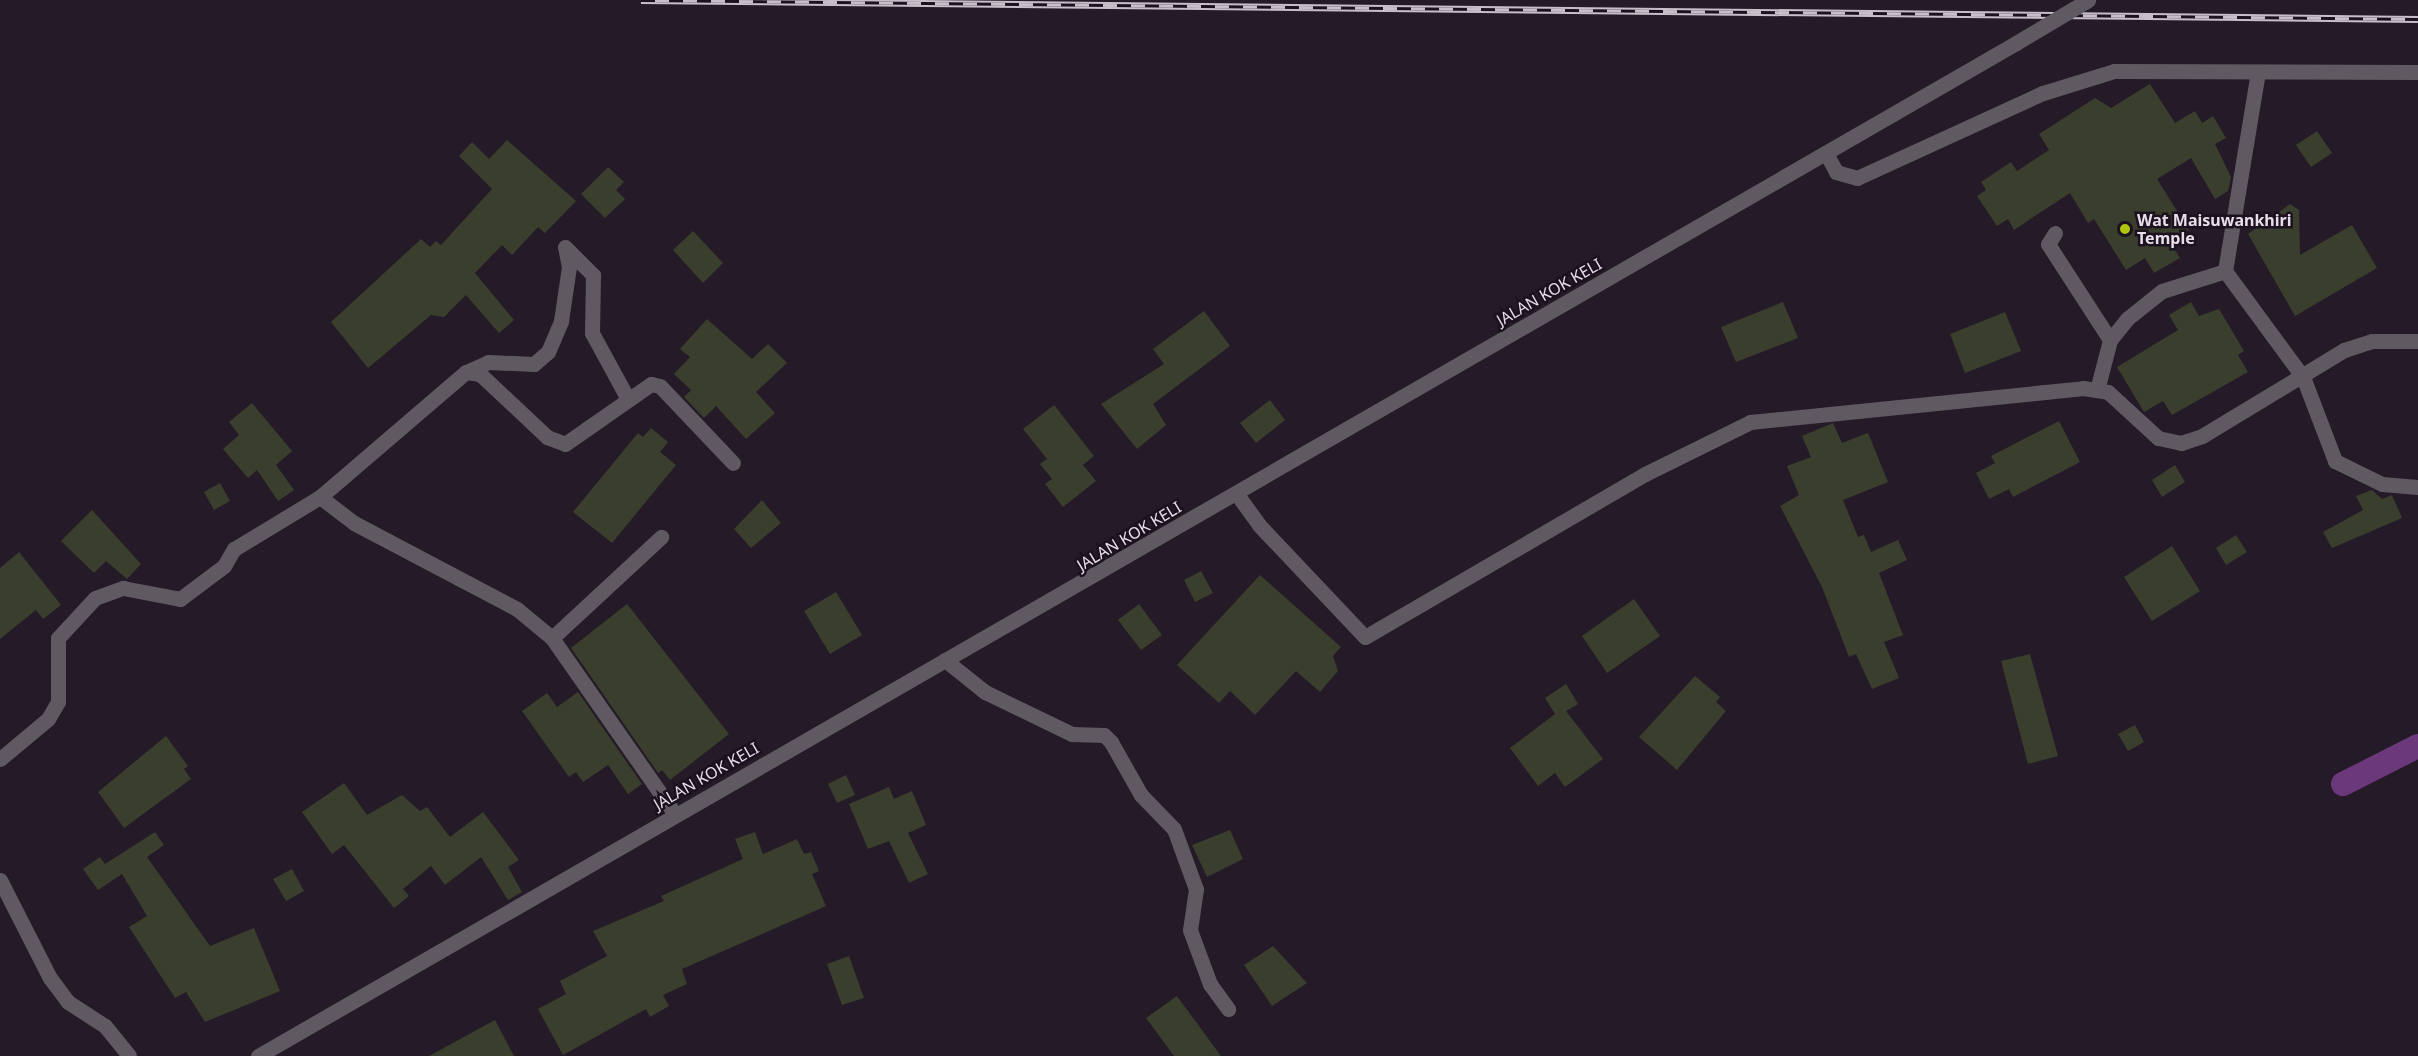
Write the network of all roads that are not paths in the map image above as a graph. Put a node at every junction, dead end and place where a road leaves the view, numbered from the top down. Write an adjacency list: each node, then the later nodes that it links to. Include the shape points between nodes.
1 (2088, 0): 4 (street, JALAN KOK KELI, bridge)
2 (2258, 72): 3 (street); 4 (street, via 2140,69 2089,76 1857,178 1836,172); 6 (street)
3 (2418, 72)
4 (1826, 153): 15 (street, JALAN KOK KELI)
5 (2055, 232): 7 (street, via 2048,244)
6 (2225, 271): 7 (street, via 2162,291); 10 (street)
7 (2110, 340): 11 (street)
8 (2418, 341): 10 (street, via 2372,341 2344,350)
9 (466, 372): 12 (street, via 480,374 547,437 565,444); 12 (street, via 488,362 534,364 548,352 561,321 569,267 565,247 592,275 592,333); 16 (street)
10 (2302, 376): 11 (street, via 2181,443 2157,438 2126,403); 14 (street, via 2335,462 2382,484)
11 (2097, 390): 15 (street, via 1750,422 1645,474 1365,637 1258,525)
12 (628, 399): 13 (street, via 651,384 660,386)
13 (733, 463)
14 (2418, 487)
15 (1236, 493): 19 (street, JALAN KOK KELI)
16 (320, 496): 18 (street, via 354,522 517,609); 20 (street, via 234,549 224,566 180,599 123,588 95,598 58,638 58,702 48,719)
17 (661, 537): 18 (street)
18 (552, 638): 21 (street)
19 (945, 660): 21 (street, JALAN KOK KELI); 23 (street, via 985,692 1072,734 1104,735 1111,742 1141,795 1174,829 1196,889 1190,930 1210,984)
20 (0, 759)
21 (675, 814): 25 (street, JALAN KOK KELI)
22 (0, 880): 24 (street, via 50,978 69,1002 105,1026)
23 (1228, 1009)
24 (129, 1056)
25 (258, 1056)

